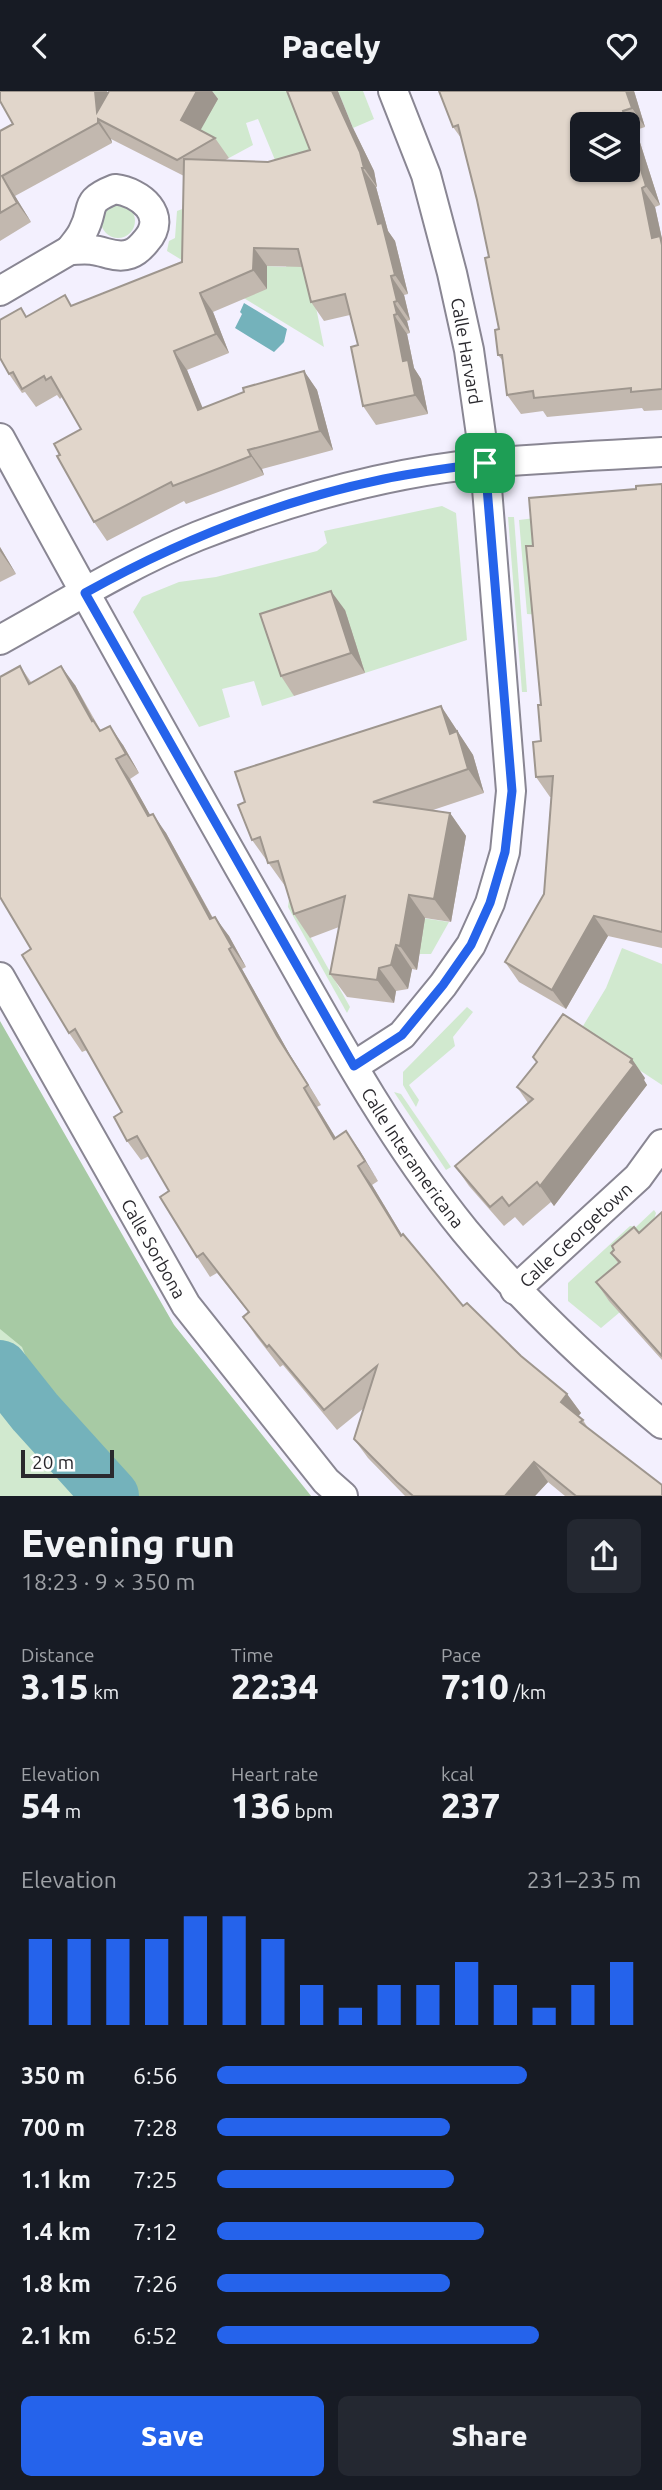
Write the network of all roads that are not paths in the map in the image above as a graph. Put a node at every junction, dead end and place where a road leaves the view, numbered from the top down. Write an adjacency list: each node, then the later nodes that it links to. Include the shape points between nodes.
1 (393, 91): 6 (street, Calle Harvard, via 426,175 452,273 469,350)
2 (70, 250): 3 (street)
3 (0, 291)
4 (0, 438): 7 (street, Calle Interamericana)
5 (662, 452): 6 (street)
6 (485, 463): 7 (street, via 384,479 256,515 196,537); 10 (street, Calle Harvard, via 512,791 505,852 471,945 443,985 402,1035)
7 (85, 593): 8 (street); 10 (street, Calle Interamericana)
8 (0, 640)
9 (0, 977): 14 (street, Calle Sorbona, via 186,1305 326,1481)
10 (354, 1066): 12 (street, Calle Interamericana, via 431,1185)
11 (662, 1144): 12 (street, Calle Georgetown, via 638,1177)
12 (515, 1290): 13 (street, Calle Interamericana)
13 (662, 1424)
14 (343, 1496)

